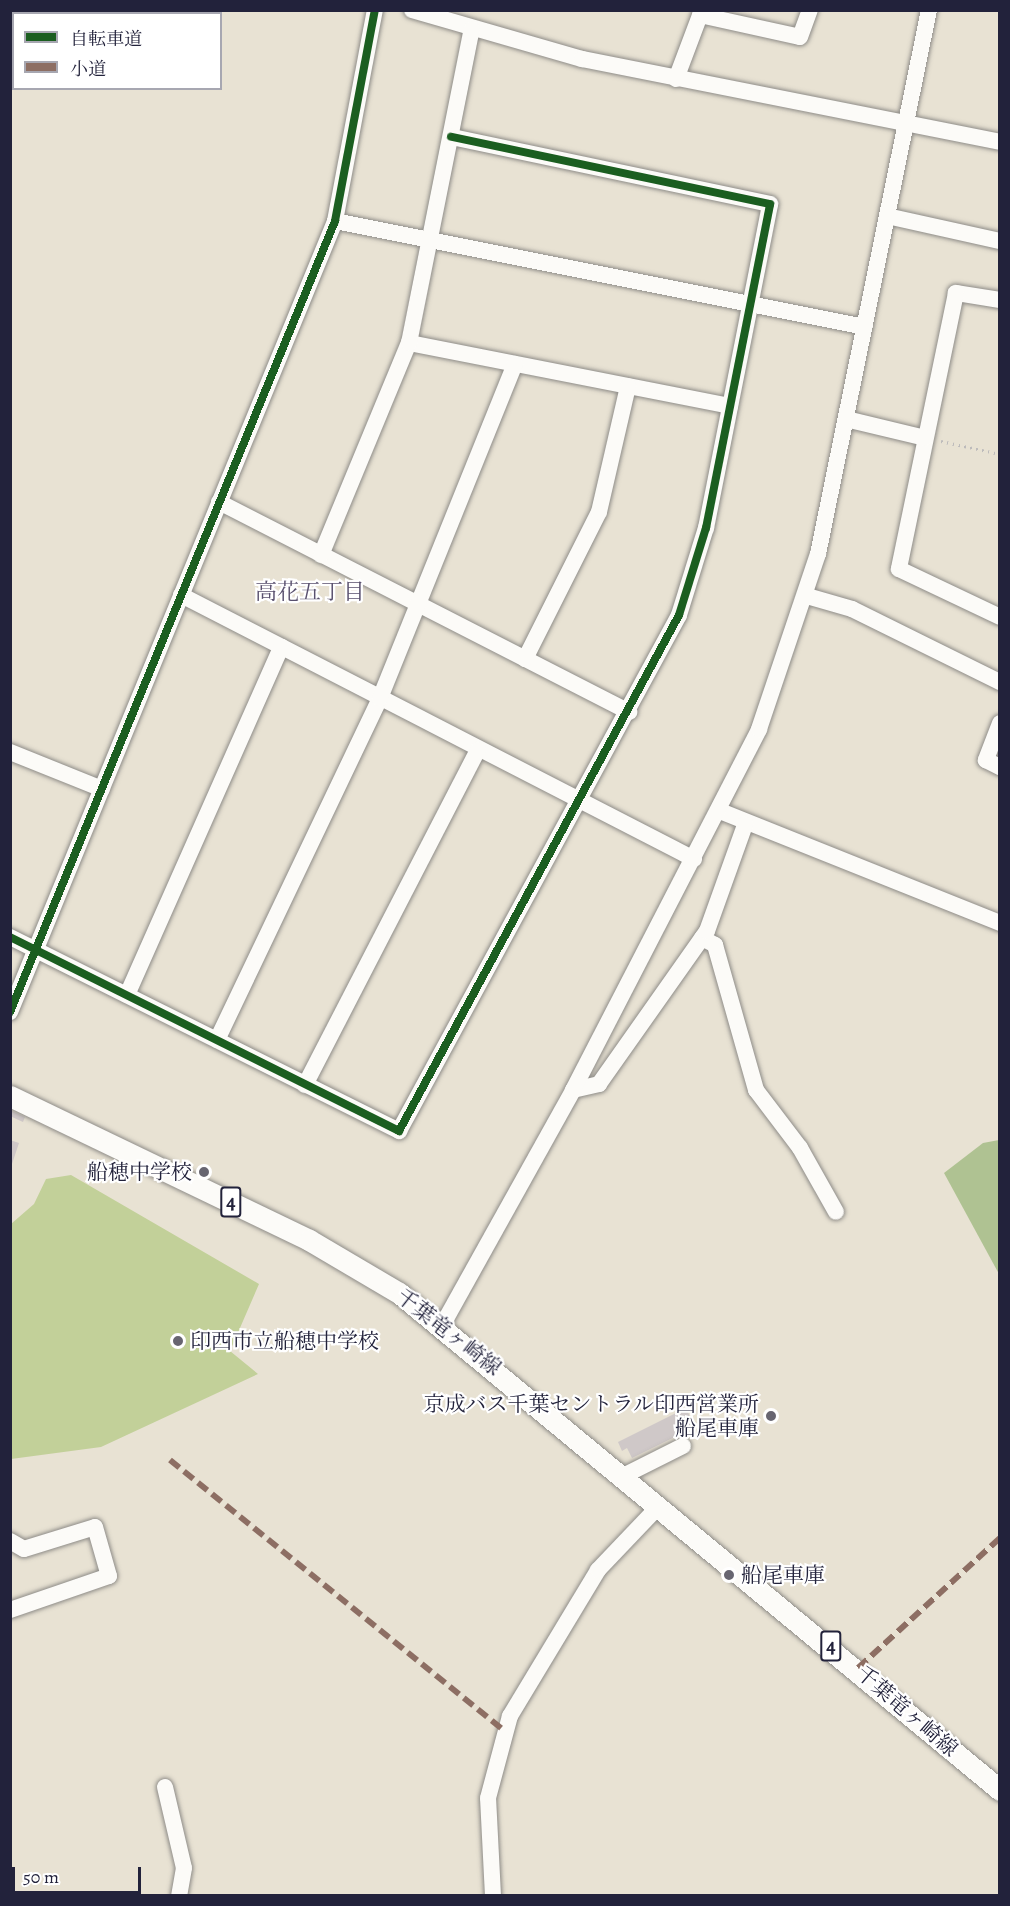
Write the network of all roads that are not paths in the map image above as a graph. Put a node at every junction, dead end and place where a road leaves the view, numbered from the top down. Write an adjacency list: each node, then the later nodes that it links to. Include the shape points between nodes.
1 (375, 10): 12 (street)
2 (412, 10): 6 (street)
3 (810, 10): 5 (street, via 800,37)
4 (929, 10): 8 (street)
5 (701, 13): 7 (street)
6 (472, 29): 7 (street); 9 (street)
7 (676, 79): 8 (street)
8 (904, 122): 10 (street); 11 (street)
9 (451, 137): 13 (street); 16 (street, via 770,204)
10 (999, 142)
11 (887, 216): 14 (street); 17 (street)
12 (335, 221): 13 (street); 24 (street)
13 (430, 240): 16 (street); 18 (street)
14 (999, 241)
15 (999, 300): 23 (street, via 956,293)
16 (750, 304): 17 (street); 21 (street)
17 (866, 327): 22 (street)
18 (409, 343): 19 (street); 25 (street)
19 (515, 364): 20 (street); 28 (street)
20 (628, 386): 21 (street); 31 (street, via 599,512)
21 (730, 406): 34 (street, via 690,589)
22 (846, 418): 23 (street); 27 (street)
23 (925, 438): 29 (street, via 899,569)
24 (219, 502): 25 (street); 26 (street)
25 (321, 555): 28 (street)
26 (181, 595): 30 (street); 39 (street)
27 (807, 596): 32 (street, via 852,609); 41 (street, via 759,729)
28 (418, 604): 31 (street); 33 (street)
29 (999, 617)
30 (281, 647): 33 (street); 48 (street)
31 (525, 659): 34 (street)
32 (999, 682)
33 (380, 698): 36 (street); 50 (street)
34 (629, 712): 40 (street)
35 (999, 723): 38 (street, via 986,760)
36 (478, 750): 40 (street); 51 (street)
37 (10, 752): 39 (street)
38 (999, 767)
39 (102, 789): 47 (street)
40 (580, 802): 43 (street); 51 (street, via 399,1131)
41 (720, 811): 42 (street); 43 (street)
42 (745, 825): 44 (street); 46 (street)
43 (694, 859): 52 (street)
44 (999, 923)
45 (10, 937): 47 (street)
46 (702, 938): 52 (street, via 599,1084); 54 (street, via 715,945 756,1090 800,1148)
47 (36, 950): 48 (street); 49 (street)
48 (127, 995): 50 (street)
49 (10, 1012)
50 (217, 1040): 51 (street)
51 (305, 1084)
52 (573, 1089): 55 (street)
53 (10, 1096): 55 (main road, 千葉竜ヶ崎線 / 4, via 309,1240)
54 (836, 1212)
55 (443, 1324): 57 (main road, 千葉竜ヶ崎線 / 4)
56 (683, 1446): 57 (street)
57 (623, 1476): 58 (main road, 千葉竜ヶ崎線 / 4)
58 (659, 1506): 62 (main road, 千葉竜ヶ崎線 / 4); 64 (street, via 598,1570 510,1716 488,1798)
59 (10, 1541): 60 (street, via 24,1549 95,1527 109,1576)
60 (10, 1610)
61 (165, 1787): 63 (street, via 184,1868)
62 (999, 1790)
63 (179, 1896)
64 (493, 1896)

